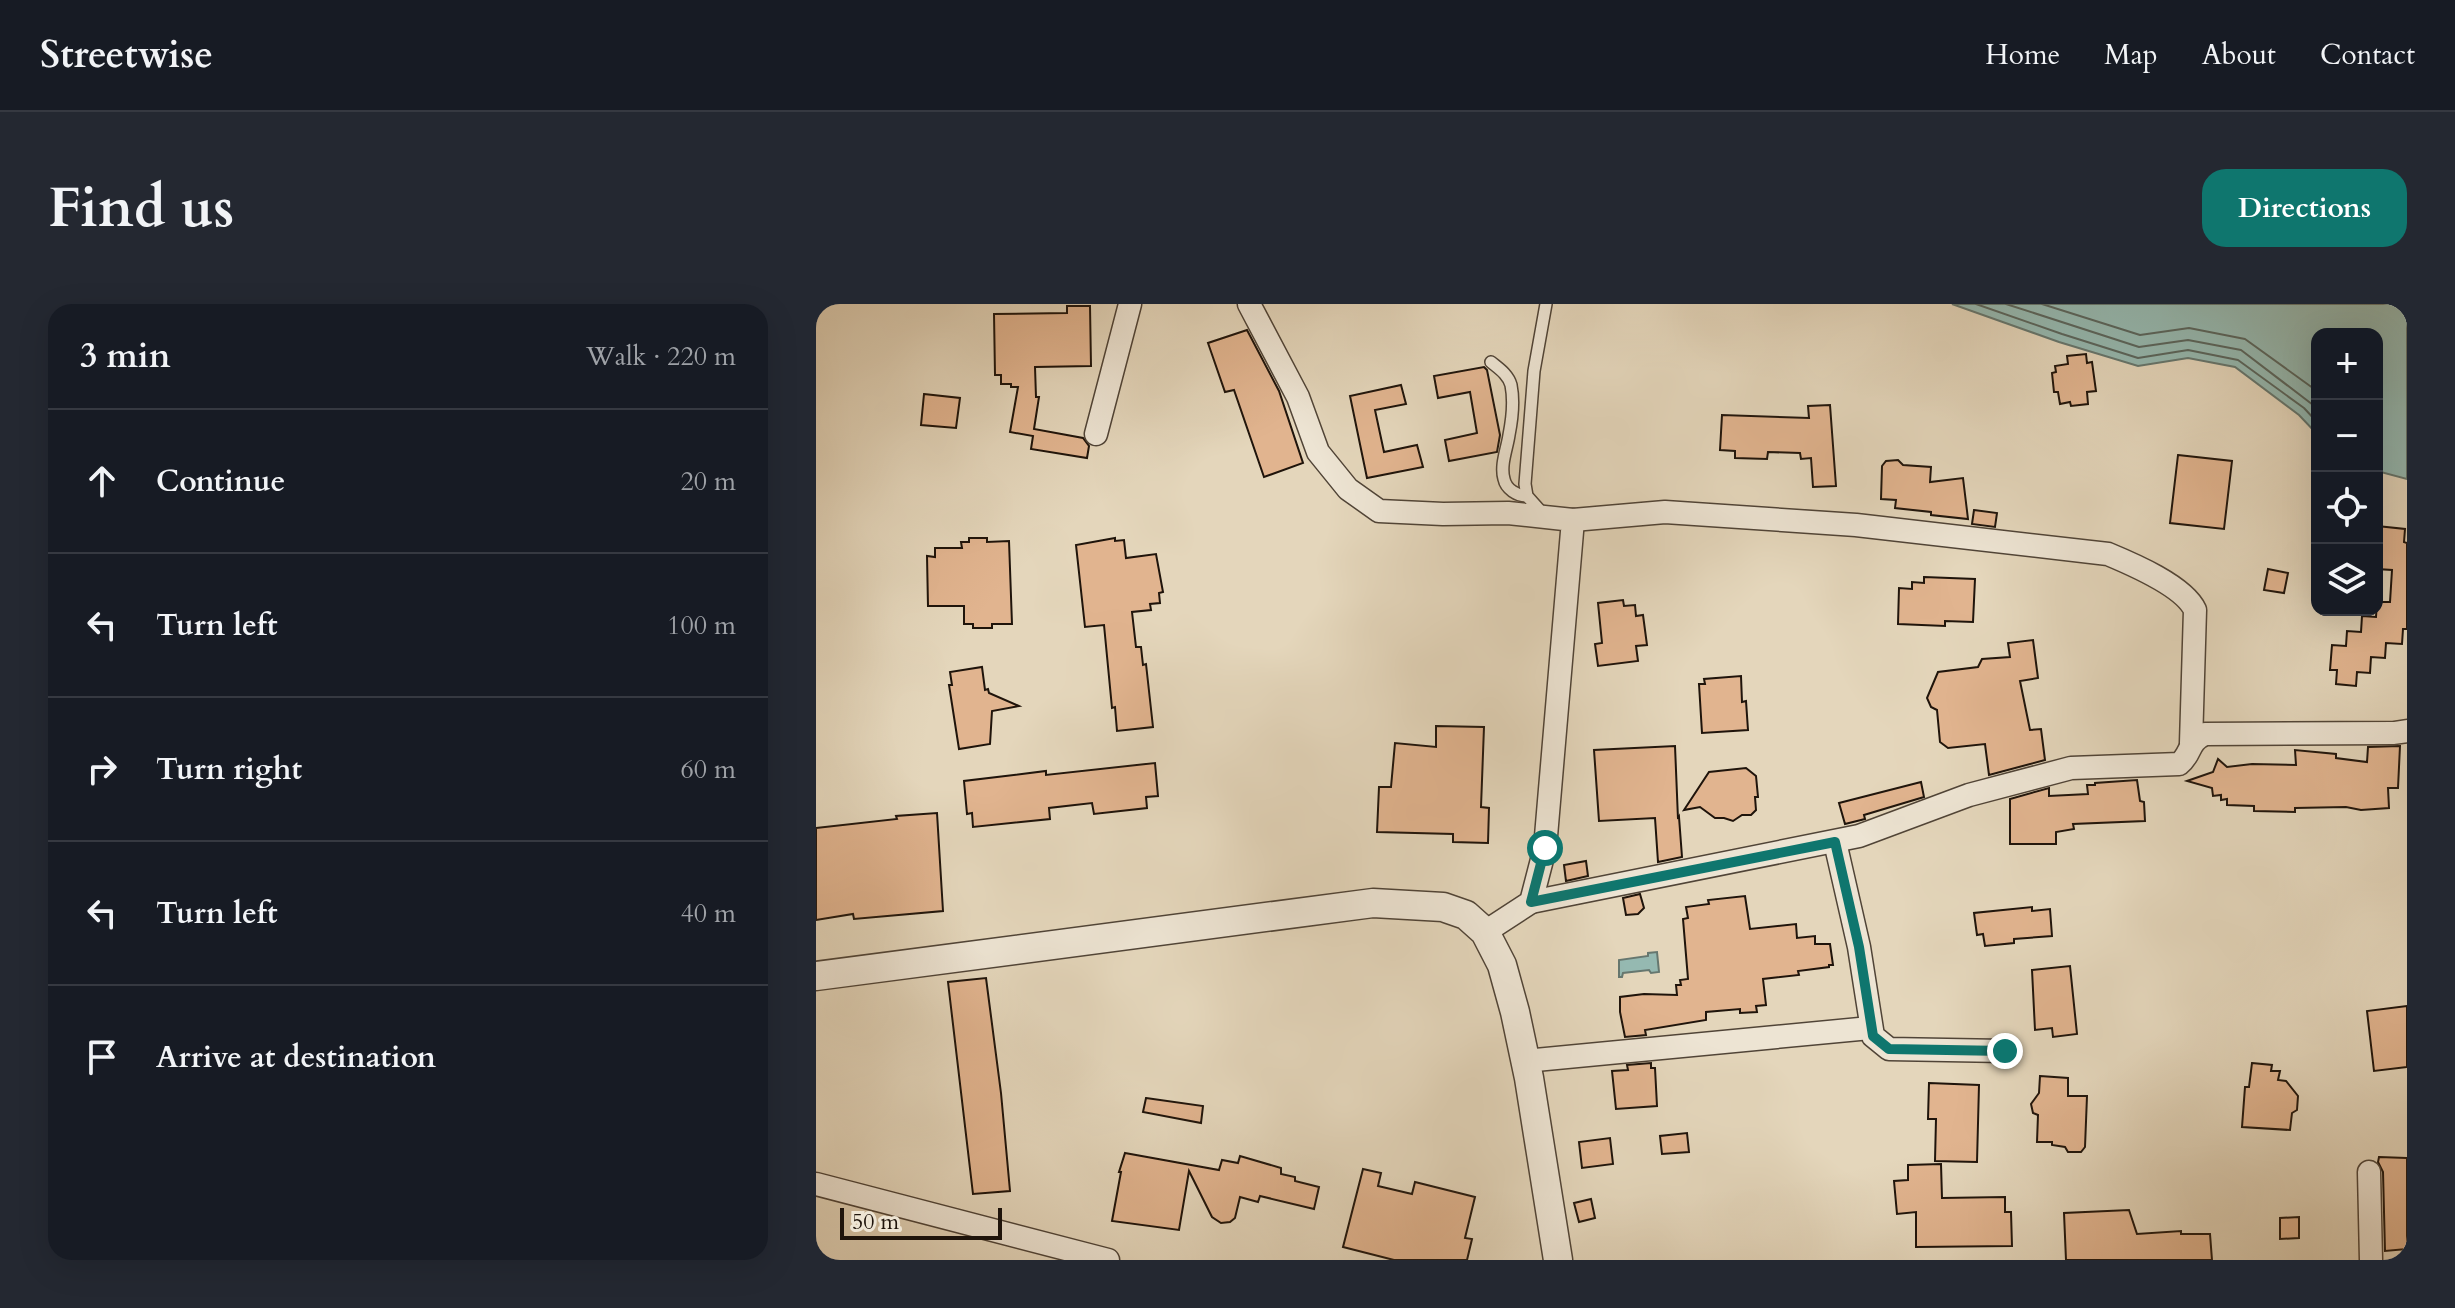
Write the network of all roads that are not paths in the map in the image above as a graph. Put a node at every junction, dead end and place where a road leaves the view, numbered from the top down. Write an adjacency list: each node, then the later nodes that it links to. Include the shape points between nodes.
1 (1130, 304): 5 (street)
2 (1249, 304): 7 (street, via 1298,397 1318,452 1348,489 1379,511)
3 (1546, 304): 6 (lane, via 1534,371)
4 (1491, 362): 6 (lane, via 1511,384 1504,480)
5 (1096, 434)
6 (1527, 496): 7 (lane)
7 (1544, 516): 8 (street)
8 (1573, 520): 10 (street, via 1665,512 1856,525 2108,554 2184,595 2195,610); 12 (street, via 1545,848)
9 (2407, 731): 10 (street, via 2205,734)
10 (2191, 743): 11 (street, via 2179,764 2071,768 1969,795)
11 (1835, 842): 12 (street); 15 (street, via 1859,947)
12 (1531, 902): 13 (street)
13 (1485, 932): 14 (street, via 1466,915 1443,907 1373,903); 17 (street, via 1502,965)
14 (816, 976)
15 (1870, 1028): 16 (street, via 1889,1049); 17 (street)
16 (2005, 1051)
17 (1525, 1061): 21 (street)
18 (2369, 1172): 22 (street)
19 (816, 1184): 20 (street)
20 (1108, 1260)
21 (1558, 1260)
22 (2371, 1260)

